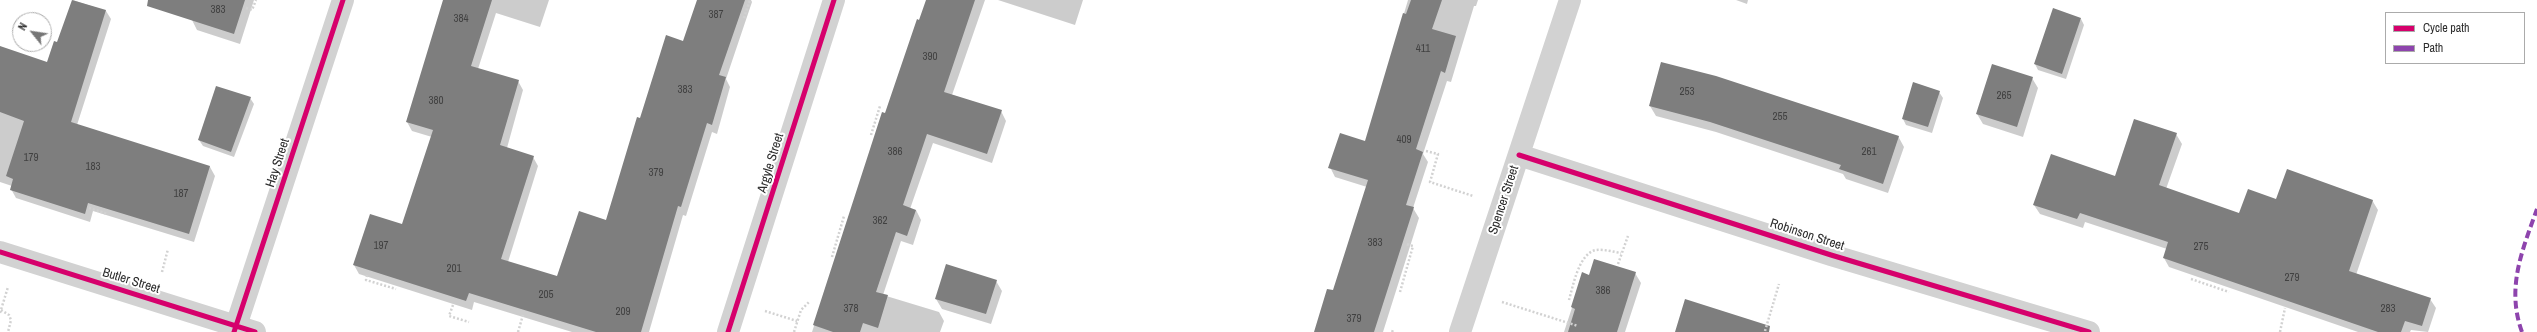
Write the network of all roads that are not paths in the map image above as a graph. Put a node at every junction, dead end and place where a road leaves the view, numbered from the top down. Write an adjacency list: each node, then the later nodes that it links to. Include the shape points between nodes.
1 (343, 0): 6 (street, Hay Street)
2 (834, 0): 7 (street, Argyle Street)
3 (1570, 0): 4 (street, Spencer Street)
4 (1519, 155): 8 (street, Spencer Street); 9 (street, Robinson Street, via 1832,255)
5 (0, 252): 6 (street, Butler Street)
6 (241, 330)
7 (728, 332)
8 (1460, 332)
9 (2089, 332)

